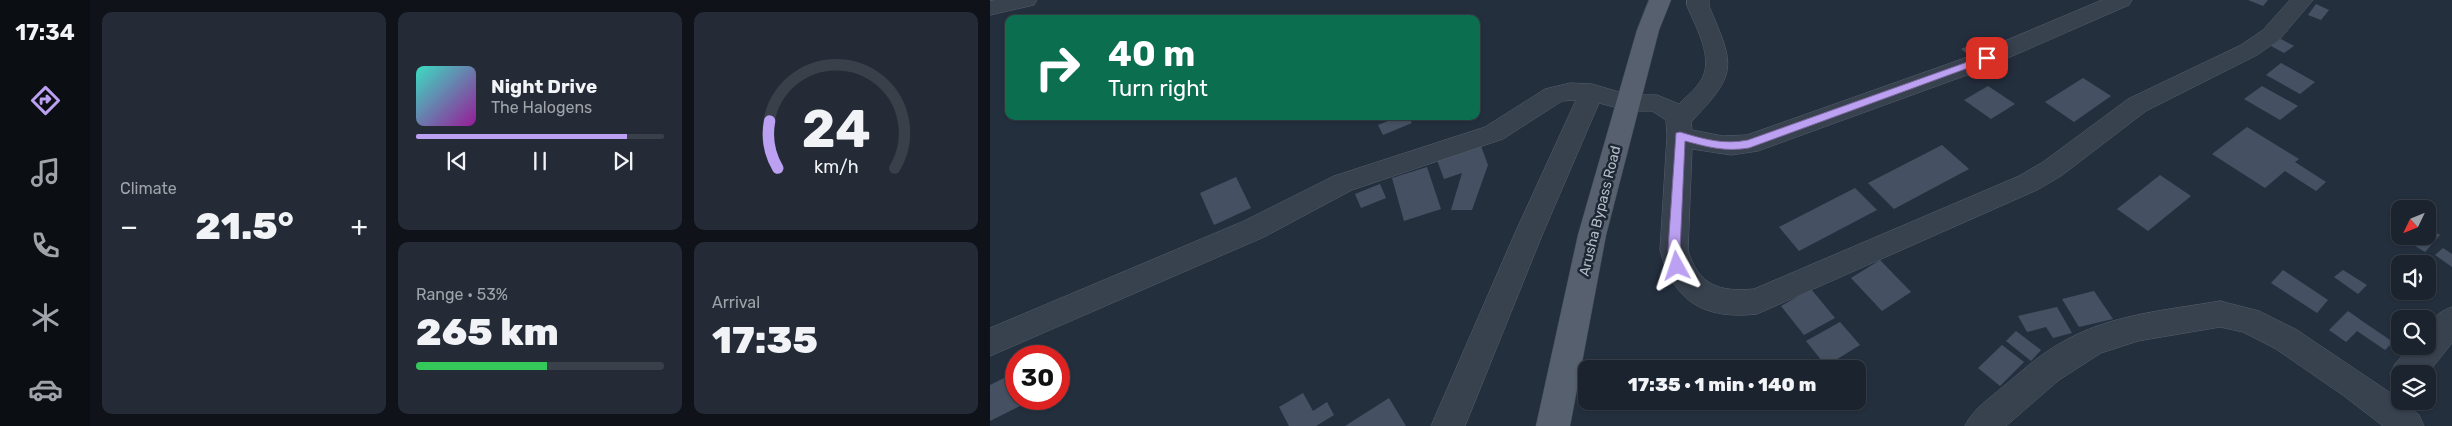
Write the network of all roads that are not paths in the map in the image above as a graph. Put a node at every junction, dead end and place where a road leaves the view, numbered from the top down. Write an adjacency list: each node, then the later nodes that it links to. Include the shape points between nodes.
1 (1026, 0): 6 (street)
2 (1660, 0): 8 (main road, Arusha Bypass Road, via 1648,30)
3 (1698, 0): 9 (street, via 1717,60 1716,74)
4 (2121, 0): 9 (street, via 1970,65 1749,144 1716,146)
5 (2302, 0): 9 (street, via 2271,35 2249,50 2137,105 2028,183 1757,301 1717,302 1699,293 1685,280 1677,266 1674,250)
6 (990, 8)
7 (1592, 92): 8 (street); 11 (street, via 1554,96 1494,133 1342,183 1254,229); 14 (street)
8 (1628, 103): 9 (street, via 1657,104 1667,108); 15 (main road, Arusha Bypass Road, via 1592,236)
9 (1679, 128)
10 (2452, 320): 12 (street)
11 (990, 342)
12 (2414, 365)
13 (2390, 391): 16 (street, via 2277,333 2238,316 2220,314 2123,333 2090,343 2066,356); 17 (street)
14 (1448, 426)
15 (1553, 426)
16 (1982, 426)
17 (2407, 426)

